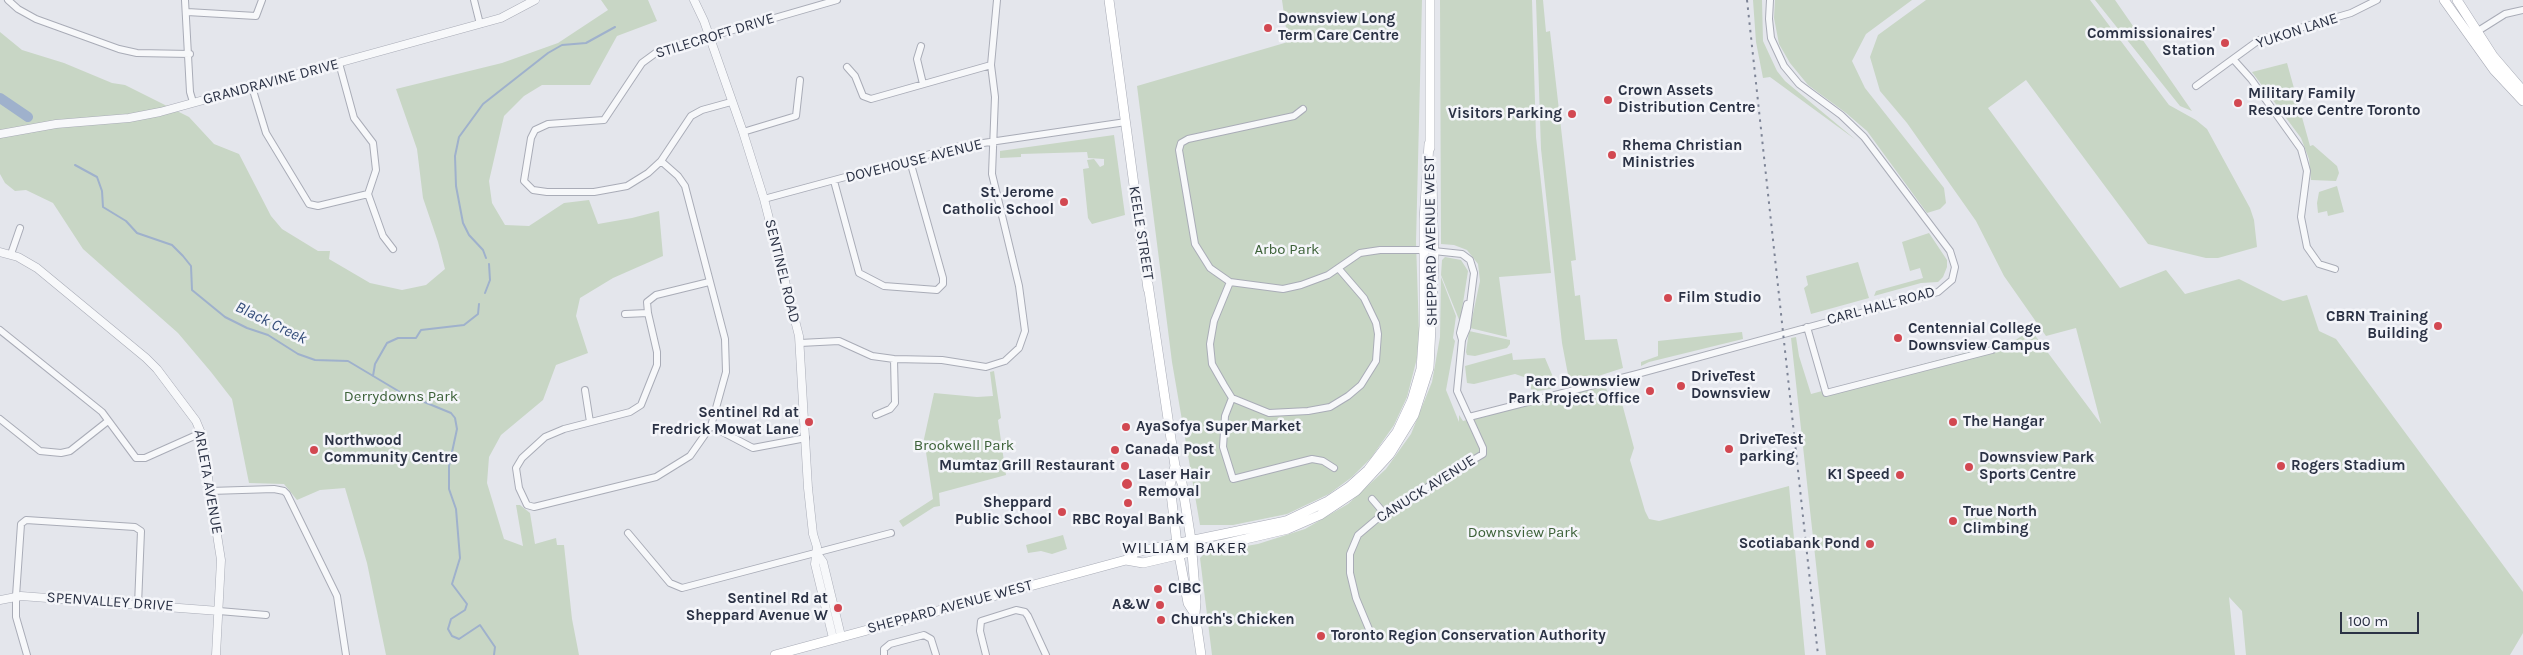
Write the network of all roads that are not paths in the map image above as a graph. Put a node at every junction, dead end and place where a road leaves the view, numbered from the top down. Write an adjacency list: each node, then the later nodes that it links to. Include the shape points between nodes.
1 (8, 0): 21 (street, via 36,19 119,49 137,53)
2 (185, 0): 16 (street)
3 (262, 0): 16 (street, via 256,16)
4 (474, 0): 17 (street)
5 (535, 0): 17 (street, GRANDRAVINE DRIVE, via 501,18)
6 (694, 0): 19 (street, SENTINEL ROAD)
7 (837, 0): 19 (street, STILECROFT DRIVE)
8 (997, 0): 24 (street)
9 (1109, 0): 35 (main road, KEELE STREET)
10 (1430, 0): 39 (main road, SHEPPARD AVENUE WEST)
11 (1770, 0): 57 (street, CARL HALL ROAD, via 1772,38 1784,66 1799,84 1859,131 1950,251 1954,267 1952,280 1938,292)
12 (2377, 0): 22 (street, YUKON LANE, via 2351,13 2259,40)
13 (2444, 0): 31 (main road, via 2494,70)
14 (2457, 0): 18 (main road)
15 (2523, 10): 18 (street, via 2505,14)
16 (187, 12): 21 (street)
17 (480, 24): 23 (street, GRANDRAVINE DRIVE)
18 (2478, 31): 30 (main road, via 2493,56)
19 (710, 35): 33 (street, SENTINEL ROAD); 40 (street, STILECROFT DRIVE, via 657,52 644,60 604,120 548,124 538,128 531,138 524,181 528,187 540,192 608,191 630,185)
20 (921, 46): 27 (street, via 917,59)
21 (190, 54): 32 (street, via 190,92)
22 (2233, 59): 28 (street, YUKON LANE); 52 (street, via 2301,149 2307,171 2301,217 2307,247 2319,264)
23 (339, 63): 29 (street, GRANDRAVINE DRIVE); 43 (street, via 354,118 373,143 376,170)
24 (991, 65): 27 (street); 38 (street, via 995,97)
25 (847, 67): 27 (street, via 866,98)
26 (800, 80): 36 (street, via 796,116)
27 (923, 84)
28 (2196, 86)
29 (252, 87): 32 (street, GRANDRAVINE DRIVE); 43 (street, via 263,126 309,204 318,206)
30 (2523, 91)
31 (2523, 101)
32 (194, 102): 37 (street, GRANDRAVINE DRIVE, via 129,118 56,124)
33 (732, 102): 36 (street, SENTINEL ROAD); 40 (street, STILECROFT DRIVE, via 691,116)
34 (1304, 109): 54 (street, via 1294,116 1188,139 1180,146 1195,244 1210,268)
35 (1126, 122): 38 (street, DOVEHOUSE AVENUE); 72 (main road, KEELE STREET)
36 (743, 132): 44 (street, SENTINEL ROAD)
37 (0, 134)
38 (993, 141): 41 (street, DOVEHOUSE AVENUE, via 956,147); 61 (street, via 993,181 1016,270 1024,324 1021,344 1009,359 986,366)
39 (1430, 144): 47 (main road, SHEPPARD AVENUE WEST); 48 (main road, SHEPPARD AVENUE WEST)
40 (661, 161): 53 (street, via 685,186)
41 (910, 161): 42 (street, DOVEHOUSE AVENUE); 42 (street, via 943,278 937,290 884,286 859,273)
42 (834, 181): 44 (street, DOVEHOUSE AVENUE)
43 (368, 194): 46 (street, via 383,236)
44 (764, 199): 59 (street, SENTINEL ROAD)
45 (20, 228): 50 (street)
46 (393, 249)
47 (1424, 250): 48 (street); 51 (street, via 1366,252 1354,255); 79 (main road, SHEPPARD AVENUE WEST, via 1421,369 1408,411 1383,452 1349,487 1309,512 1286,521)
48 (1434, 251): 65 (street, via 1457,252 1470,260 1474,273 1461,324 1457,391); 81 (main road, SHEPPARD AVENUE WEST, via 1428,368 1414,415 1390,454 1356,491 1320,515 1267,536)
49 (0, 252): 50 (street, ARLETA AVENUE)
50 (10, 254): 70 (street, ARLETA AVENUE, via 38,268 153,364 196,420)
51 (1339, 269): 54 (street, via 1301,286 1283,289); 63 (street, via 1364,298 1377,328 1376,361 1361,385 1334,405 1308,412 1275,414)
52 (2335, 269)
53 (710, 282): 55 (street, via 656,295 647,302); 69 (street, via 727,346 724,384)
54 (1230, 282): 63 (street, via 1212,327 1210,351 1214,370)
55 (648, 313): 56 (street); 68 (street, via 658,365 641,405 630,412)
56 (625, 314)
57 (1807, 327): 60 (street, via 1826,393); 65 (street, CARL HALL ROAD)
58 (0, 330): 67 (street, via 102,412)
59 (800, 343): 61 (street, via 839,341 872,356); 71 (street, SENTINEL ROAD)
60 (1992, 350)
61 (894, 359): 64 (street, via 894,403 890,409)
62 (585, 390): 68 (street)
63 (1232, 398): 73 (street, via 1225,416 1223,447 1233,480 1312,459 1324,461)
64 (876, 415)
65 (1469, 417): 76 (street, CANUCK AVENUE, via 1483,454)
66 (0, 420): 67 (street, via 40,451 61,453 70,451)
67 (108, 421): 70 (street, via 136,458 141,460)
68 (590, 422): 69 (street, via 549,434 520,461 516,468 517,481 527,505 534,507 656,477 690,456)
69 (710, 426): 71 (street, via 753,448)
70 (200, 433): 74 (street, ARLETA AVENUE)
71 (806, 438): 82 (street, SENTINEL ROAD, via 808,488)
72 (1175, 466): 79 (main road, KEELE STREET, via 1182,483); 80 (main road, KEELE STREET, via 1170,485)
73 (1334, 468)
74 (210, 491): 88 (street, ARLETA AVENUE, via 222,560); 96 (street, via 274,489 287,494 337,596)
75 (1372, 499): 76 (street)
76 (1384, 513): 91 (street, CANUCK AVENUE, via 1358,535 1349,563 1356,598)
77 (628, 533): 82 (street, via 670,583 678,588)
78 (891, 533): 82 (street)
79 (1191, 540): 80 (main road, SHEPPARD AVENUE WEST); 81 (main road, KEELE STREET)
80 (1178, 544): 83 (main road, KEELE STREET); 84 (main road, SHEPPARD AVENUE WEST, via 1136,552)
81 (1191, 552): 83 (main road, SHEPPARD AVENUE WEST); 89 (main road, KEELE STREET)
82 (817, 554): 92 (street, SENTINEL ROAD, via 815,564)
83 (1179, 555): 84 (main road, SHEPPARD AVENUE WEST, via 1143,563); 89 (main road, KEELE STREET, via 1188,603)
84 (1126, 560): 92 (main road, SHEPPARD AVENUE WEST)
85 (16, 596): 86 (street, SPENVALLEY DRIVE); 87 (street, SPENVALLEY DRIVE); 87 (street, via 21,524 25,521 135,527 143,535); 94 (street, via 16,617)
86 (0, 600)
87 (138, 605): 88 (street, SPENVALLEY DRIVE)
88 (220, 611): 90 (street); 95 (street, ARLETA AVENUE)
89 (1195, 614): 102 (main road, KEELE STREET)
90 (266, 615)
91 (1371, 634)
92 (837, 637): 93 (main road, SHEPPARD AVENUE WEST)
93 (791, 653): 97 (main road, SHEPPARD AVENUE WEST)
94 (27, 655)
95 (216, 655)
96 (346, 655)
97 (775, 655)
98 (884, 655): 99 (street, via 884,649 890,644 924,635 931,639)
99 (936, 655)
100 (986, 655): 101 (street, via 981,621 1016,610 1028,616)
101 (1046, 655)
102 (1201, 655)

